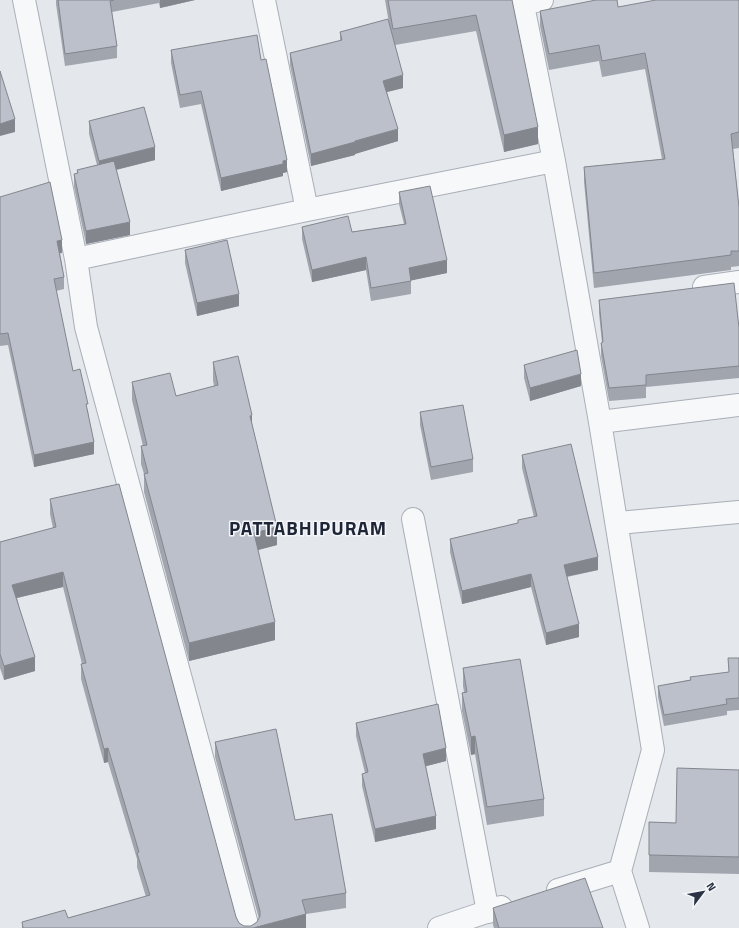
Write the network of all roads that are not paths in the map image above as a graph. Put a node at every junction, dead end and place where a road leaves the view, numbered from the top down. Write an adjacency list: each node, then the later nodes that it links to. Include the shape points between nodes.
1 (24, 0): 6 (street)
2 (264, 0): 5 (street)
3 (529, 1): 4 (street)
4 (554, 162): 5 (street); 10 (street)
5 (307, 210): 6 (street)
6 (76, 259): 20 (street, via 86,327)
7 (739, 282): 8 (street)
8 (686, 289)
9 (602, 300): 10 (street)
10 (579, 303): 12 (street)
11 (739, 405): 12 (street)
12 (600, 422): 15 (street)
13 (739, 512): 15 (street)
14 (414, 519): 19 (street)
15 (618, 523): 16 (street, via 654,750)
16 (620, 871): 17 (street); 22 (street)
17 (539, 896)
18 (517, 902): 19 (street)
19 (488, 912): 21 (street)
20 (248, 928)
21 (439, 928)
22 (638, 928)

